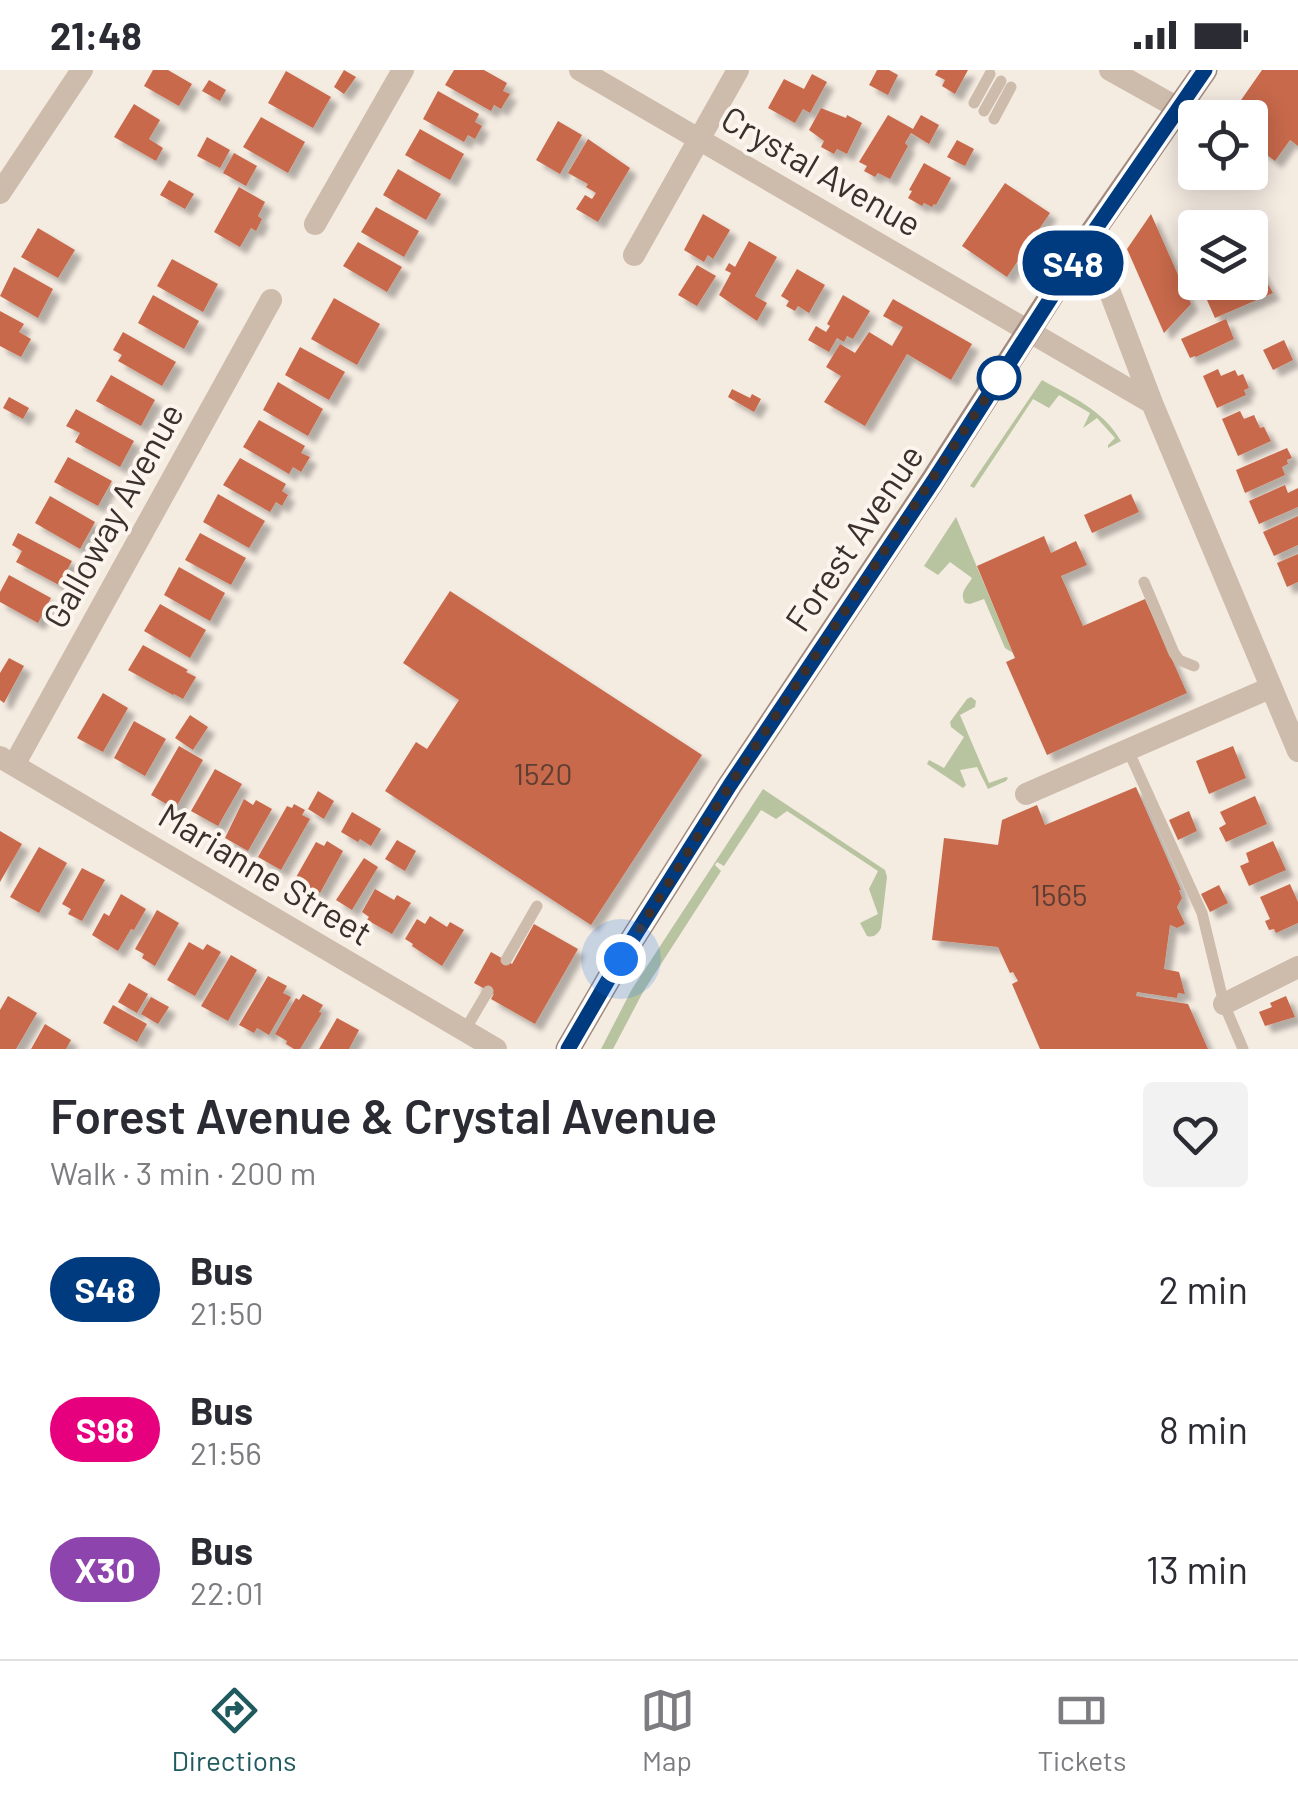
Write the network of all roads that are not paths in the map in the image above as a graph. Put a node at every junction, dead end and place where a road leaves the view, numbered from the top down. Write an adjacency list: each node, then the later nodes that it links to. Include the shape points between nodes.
1 (82, 70): 12 (street)
2 (404, 70): 13 (street)
3 (580, 70): 11 (street, Crystal Avenue)
4 (738, 70): 11 (street)
5 (1110, 70): 9 (street)
6 (1205, 70): 8 (main road, Forest Avenue)
7 (1001, 81): 10 (lane)
8 (1184, 100)
9 (1178, 108): 14 (main road, Forest Avenue)
10 (984, 111)
11 (700, 138): 15 (street); 17 (street, Crystal Avenue)
12 (0, 192)
13 (315, 224)
14 (1090, 237): 17 (main road, Forest Avenue); 18 (street)
15 (634, 255)
16 (271, 300): 24 (street, Galloway Avenue)
17 (1028, 332): 18 (street, Crystal Avenue); 33 (main road, Forest Avenue, via 730,785)
18 (1152, 403): 21 (street)
19 (1144, 582): 20 (lane, via 1176,657)
20 (1194, 666)
21 (1270, 688): 22 (street); 23 (street)
22 (1128, 750): 25 (street); 30 (lane, via 1202,913)
23 (1298, 752)
24 (7, 761): 31 (street, Marianne Street)
25 (1026, 794)
26 (538, 906): 27 (lane)
27 (506, 960)
28 (1298, 967): 30 (street)
29 (488, 991): 31 (lane)
30 (1224, 1004): 34 (lane)
31 (465, 1030): 32 (street, Marianne Street)
32 (496, 1049)
33 (568, 1049)
34 (1243, 1049)

